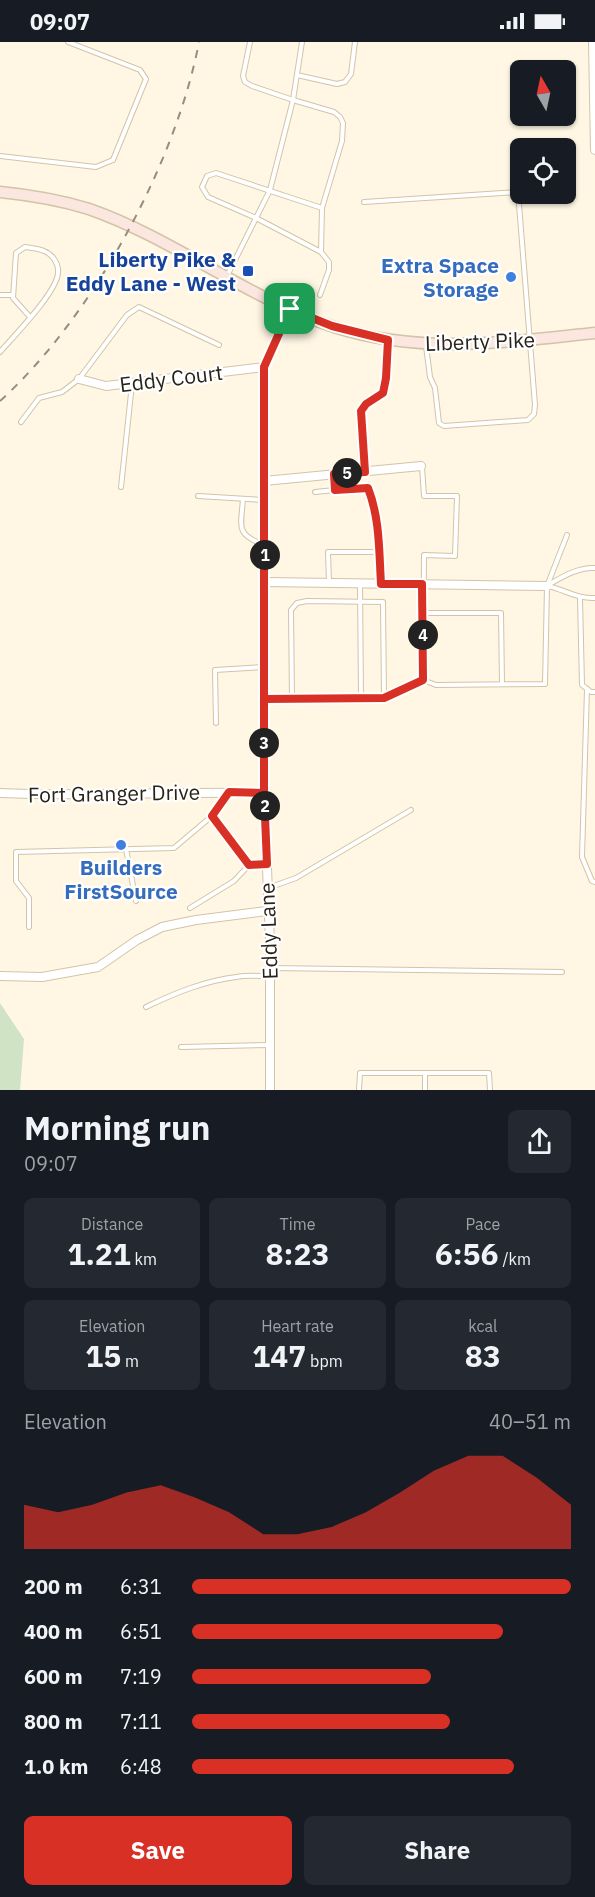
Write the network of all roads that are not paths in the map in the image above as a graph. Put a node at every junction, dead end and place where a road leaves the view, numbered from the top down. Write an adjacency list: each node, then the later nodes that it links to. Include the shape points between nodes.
1 (68, 42): 9 (lane, via 140,70 146,79 113,160 96,167)
2 (250, 42): 7 (lane, via 245,82)
3 (302, 42): 6 (lane)
4 (355, 42): 6 (lane, via 351,74 345,82 337,84)
5 (594, 47): 8 (street)
6 (297, 75): 7 (lane)
7 (293, 100): 10 (lane); 13 (lane, via 334,112 343,123 342,141)
8 (595, 150)
9 (0, 156)
10 (269, 191): 13 (lane); 14 (lane); 14 (lane, via 216,172 207,176 202,187 208,197)
11 (0, 192): 16 (street, Liberty Pike, via 32,195 88,209 138,230)
12 (364, 202): 24 (lane, via 518,192)
13 (322, 208): 15 (lane)
14 (256, 218): 15 (lane); 16 (lane)
15 (321, 252): 19 (lane, via 329,262 329,270)
16 (227, 277): 20 (street, Liberty Pike)
17 (0, 295): 18 (lane)
18 (13, 295): 21 (lane); 21 (lane, via 16,253 25,247 44,251 58,264 50,293)
19 (320, 295)
20 (290, 309): 23 (street, Liberty Pike, via 332,326); 28 (street, Eddy Lane)
21 (30, 317): 27 (lane)
22 (595, 333): 24 (street, Liberty Pike)
23 (388, 340): 25 (street, Liberty Pike); 33 (lane, via 383,393 361,411)
24 (530, 340): 25 (street, Liberty Pike); 25 (lane, via 535,405 528,420 444,426 439,423)
25 (426, 344)
26 (219, 345): 29 (lane, via 139,307 127,315)
27 (0, 352)
28 (264, 367): 30 (street, Eddy Court); 35 (street, Eddy Lane)
29 (79, 380): 30 (street, Eddy Court, via 106,387); 31 (lane, via 62,392 39,398)
30 (132, 383): 36 (lane)
31 (21, 422)
32 (422, 466): 33 (street); 50 (lane, via 424,496 457,495 455,556 424,555)
33 (365, 472): 34 (street)
34 (334, 474): 35 (street); 37 (lane)
35 (264, 481): 41 (street, Eddy Lane)
36 (121, 487)
37 (335, 490): 38 (lane); 44 (lane, via 368,488 375,506)
38 (315, 492)
39 (198, 496): 40 (lane)
40 (243, 499): 41 (lane); 43 (lane, via 241,529 247,538)
41 (264, 500): 43 (street, Eddy Lane)
42 (567, 535): 51 (lane)
43 (264, 545): 46 (street, Eddy Lane)
44 (379, 552): 47 (lane, via 328,552); 49 (lane)
45 (595, 567): 51 (lane, via 586,567)
46 (265, 582): 47 (street); 56 (street, Eddy Lane)
47 (329, 583): 48 (street)
48 (360, 584): 49 (street); 54 (lane)
49 (381, 584): 50 (street)
50 (422, 584): 51 (street); 55 (lane)
51 (547, 586): 52 (lane); 58 (lane, via 545,684)
52 (580, 598): 53 (lane); 59 (lane, via 582,685)
53 (595, 598)
54 (360, 602): 61 (lane); 62 (lane, via 383,602); 64 (lane, via 307,601 297,603 291,610)
55 (422, 613): 57 (lane); 58 (lane, via 501,613)
56 (264, 667): 63 (street, Eddy Lane); 65 (lane, via 215,670)
57 (423, 680): 58 (lane, via 436,685); 62 (lane)
58 (502, 684)
59 (587, 689): 60 (lane); 74 (lane, via 582,857)
60 (595, 692)
61 (361, 698): 62 (lane); 64 (lane)
62 (384, 698)
63 (264, 699): 64 (lane); 68 (street, Eddy Lane)
64 (292, 699)
65 (216, 723)
66 (229, 792): 67 (street, Fort Granger Drive); 68 (street, Fort Granger Drive); 70 (lane)
67 (0, 793)
68 (264, 793): 72 (street, Eddy Lane)
69 (411, 810): 75 (lane, via 296,878)
70 (212, 816): 71 (lane, via 174,848); 73 (lane)
71 (126, 849): 76 (lane); 79 (lane, via 16,852 16,881 29,898)
72 (267, 864): 73 (lane); 75 (street, Eddy Lane)
73 (249, 865): 77 (lane, via 234,881)
74 (595, 882)
75 (267, 888): 78 (street, Eddy Lane)
76 (136, 901)
77 (190, 908)
78 (267, 911): 80 (street, Eddy Lane); 82 (street, via 162,927 98,967 42,977)
79 (29, 927)
80 (270, 972): 81 (lane); 83 (lane, via 207,982); 84 (street, Eddy Lane)
81 (562, 972)
82 (0, 976)
83 (146, 1007)
84 (270, 1045): 85 (lane); 87 (street, Eddy Lane)
85 (181, 1047)
86 (424, 1073): 88 (lane, via 360,1073); 89 (lane); 90 (lane, via 489,1073)
87 (271, 1090)
88 (359, 1090)
89 (425, 1090)
90 (490, 1090)

